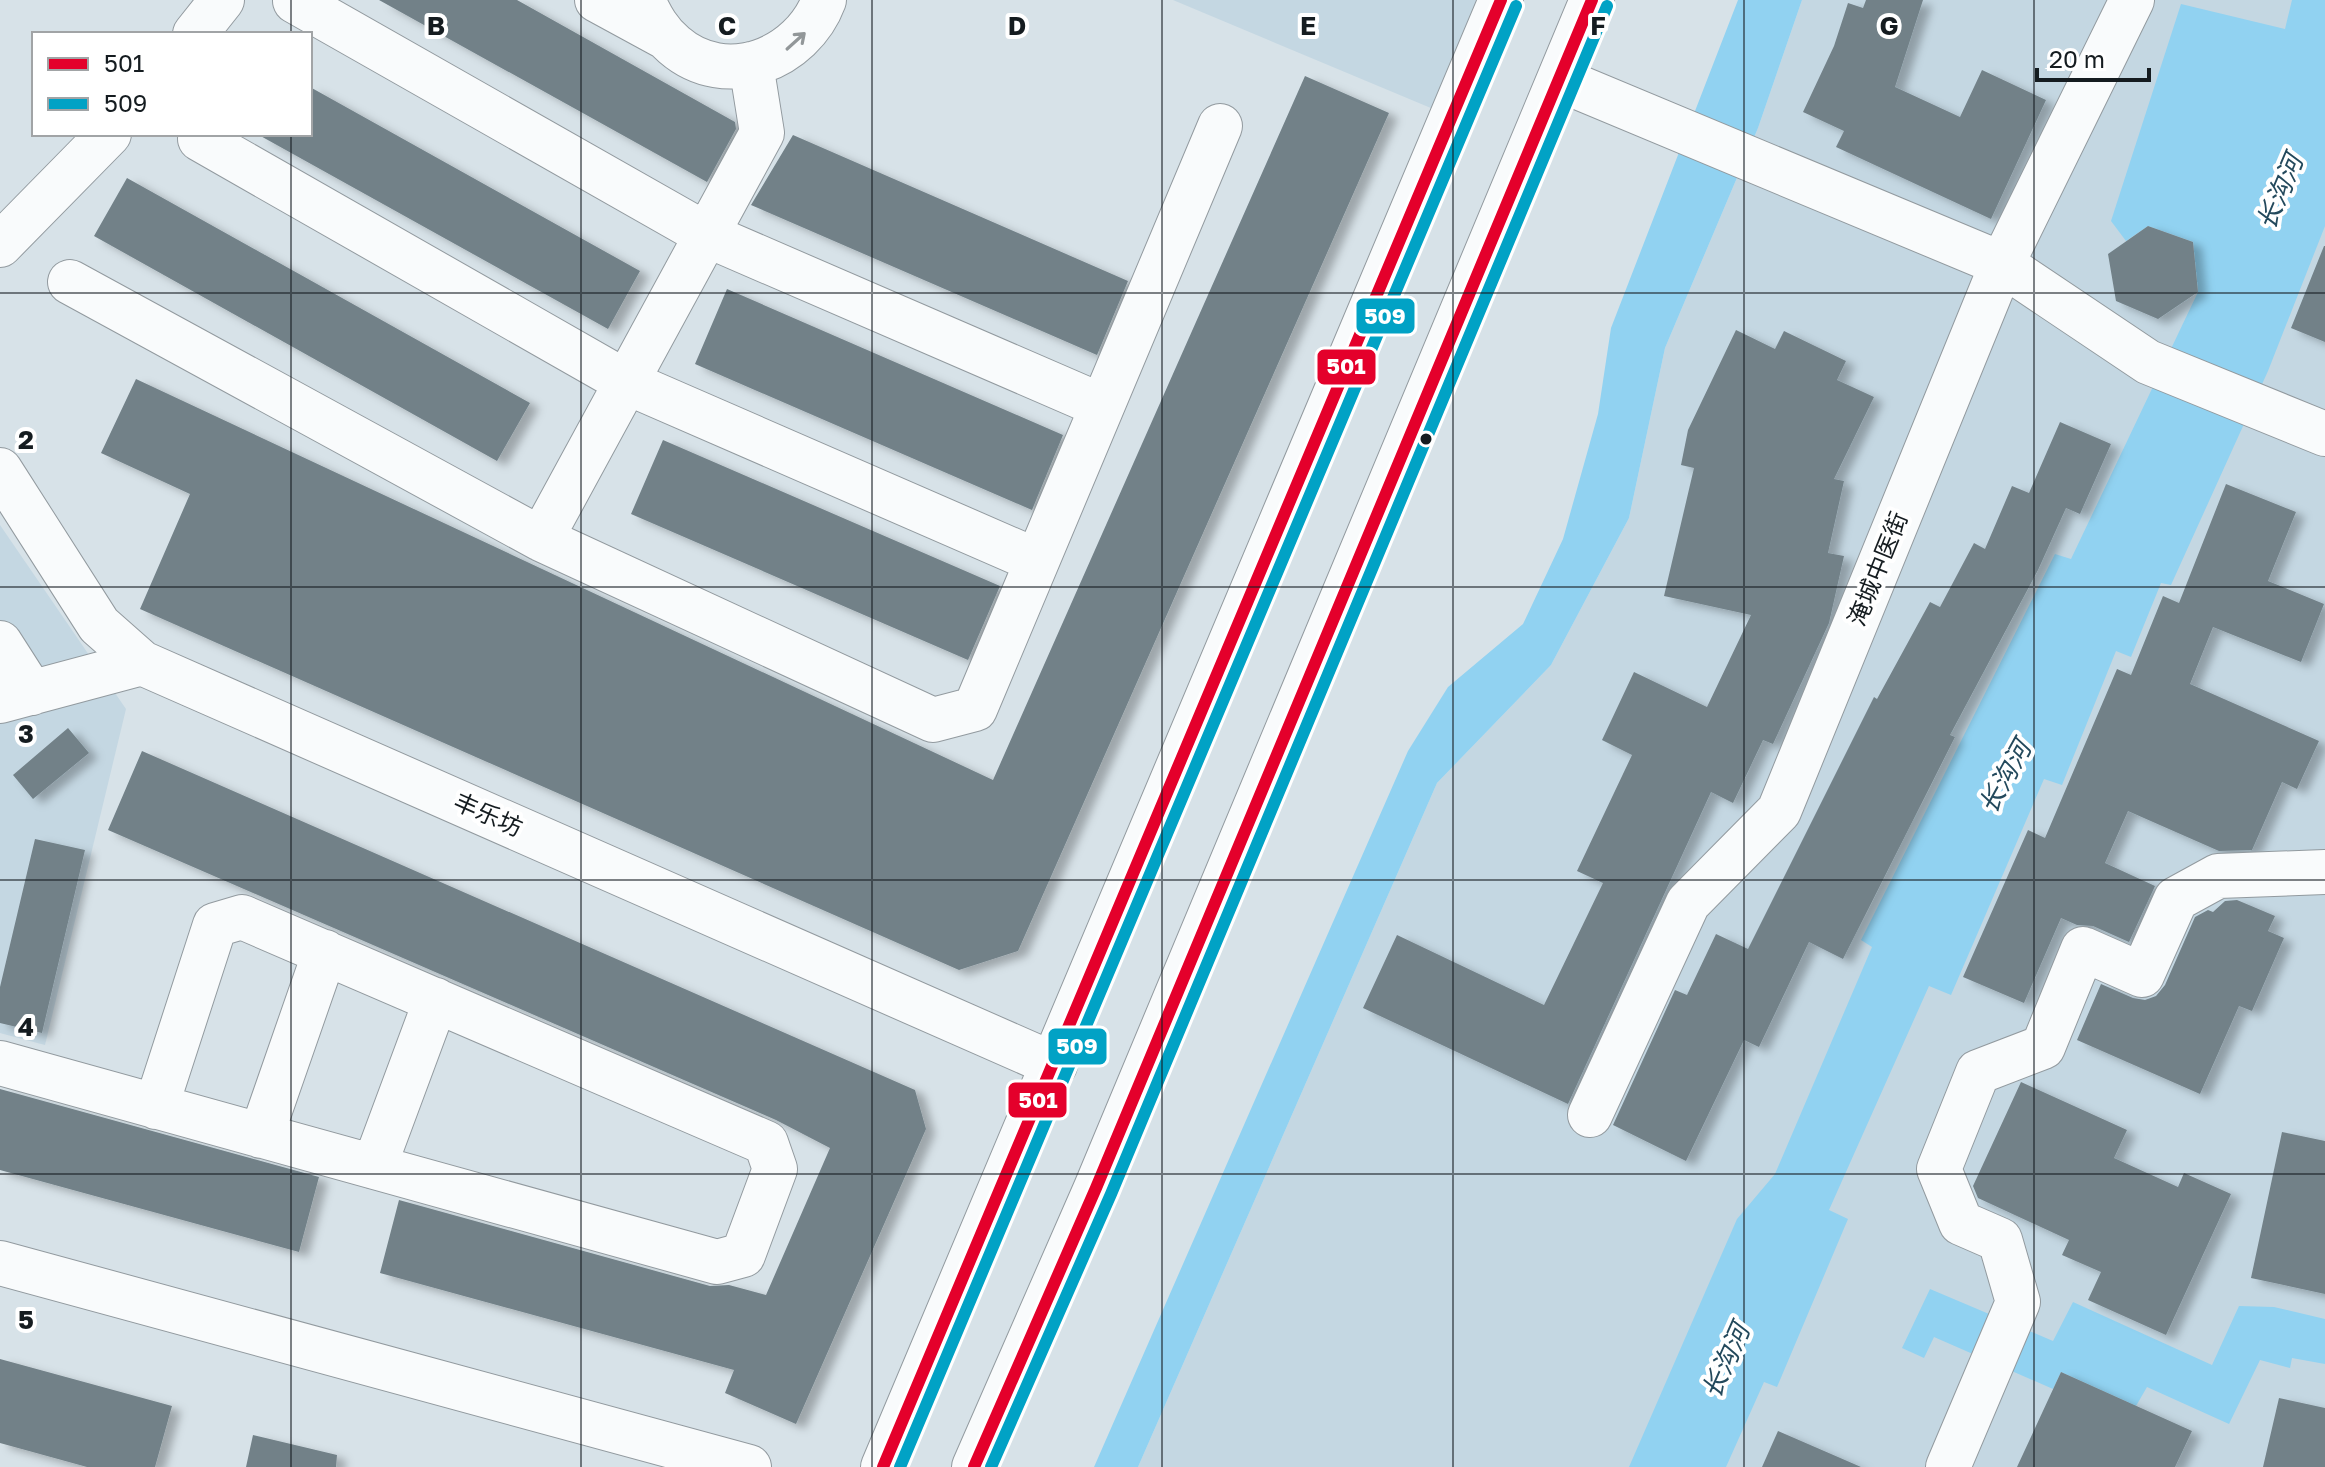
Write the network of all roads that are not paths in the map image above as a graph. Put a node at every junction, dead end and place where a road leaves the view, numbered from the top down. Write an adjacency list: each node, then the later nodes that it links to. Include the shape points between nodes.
1 (222, 0): 9 (main road)
2 (597, 0): 10 (main road)
3 (643, 0): 10 (main road)
4 (824, 0): 11 (main road, one-way to 4, via 769,61 797,44 818,19)
5 (1501, 0): 33 (main road)
6 (1592, 0): 12 (main road)
7 (2132, 0): 18 (main road, 淹城中医街)
8 (295, 1): 16 (main road)
9 (197, 32)
10 (665, 37): 11 (main road, via 704,62)
11 (751, 64): 16 (main road, via 762,133)
12 (1561, 80): 18 (main road); 41 (main road)
13 (1220, 126): 21 (main road)
14 (107, 136): 17 (main road)
15 (200, 139): 20 (main road)
16 (707, 235): 20 (main road); 21 (main road)
17 (0, 245)
18 (2002, 264): 22 (main road, via 2148,362); 35 (main road, 淹城中医街, via 1779,811 1688,903)
19 (70, 282): 24 (main road)
20 (626, 382): 24 (main road); 25 (main road)
21 (1102, 406): 25 (main road)
22 (2325, 434)
23 (0, 470): 27 (main road, 丰乐坊, via 99,625)
24 (541, 539): 25 (main road, via 933,720 975,709)
25 (1037, 561)
26 (0, 643): 28 (main road)
27 (142, 663): 28 (main road); 33 (main road, 丰乐坊)
28 (16, 697)
29 (2325, 872): 42 (main road, via 2218,876 2176,899 2142,975 2083,949 2043,1047 1978,1072 1939,1169 1961,1223 2000,1240 2018,1302)
30 (325, 952): 31 (main road); 34 (main road, via 242,917 215,925); 36 (main road)
31 (436, 1000): 37 (main road); 37 (main road, via 766,1143 775,1169 743,1255 717,1262)
32 (0, 1063): 34 (main road)
33 (1055, 1065): 40 (main road)
34 (156, 1107): 36 (main road)
35 (1590, 1115)
36 (261, 1136): 37 (main road)
37 (374, 1167)
38 (0, 1263): 39 (main road)
39 (745, 1466)
40 (883, 1467)
41 (974, 1467)
42 (1948, 1467)

